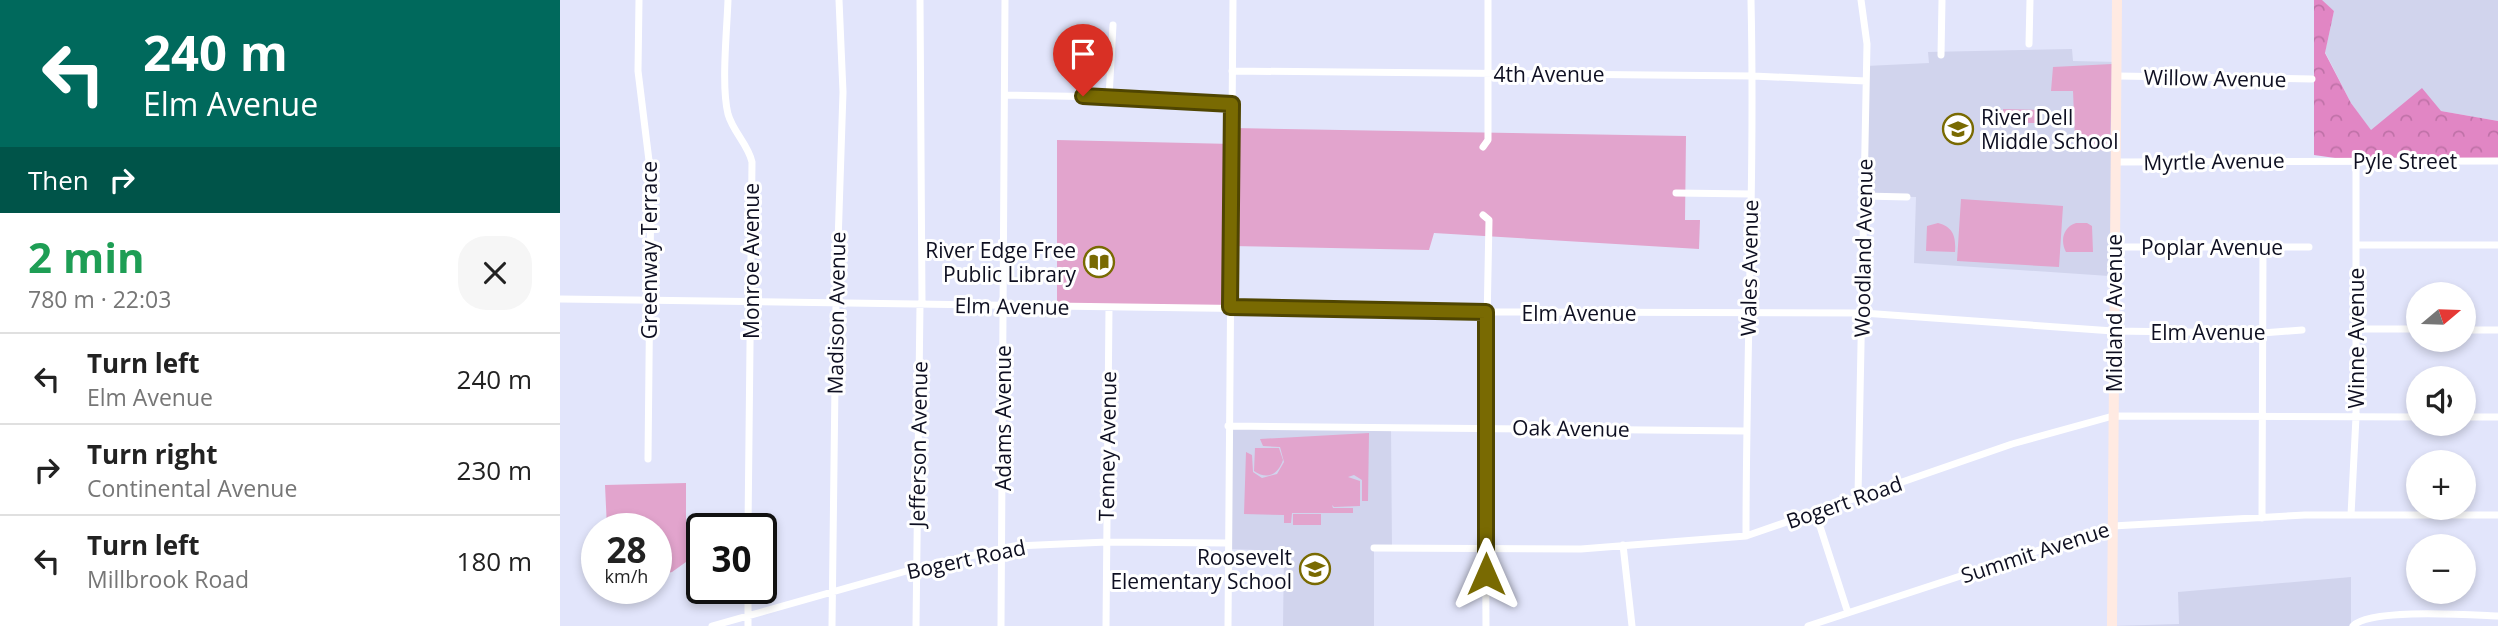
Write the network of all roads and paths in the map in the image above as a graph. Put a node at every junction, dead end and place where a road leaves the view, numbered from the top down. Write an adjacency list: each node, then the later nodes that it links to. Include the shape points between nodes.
1 (639, 0): 41 (street, Greenway Terrace, via 638,71 651,177)
2 (728, 0): 42 (street, Monroe Avenue, via 726,99 731,121 752,162)
3 (839, 0): 43 (street, Madison Avenue, via 843,92)
4 (920, 0): 44 (street, Jefferson Avenue)
5 (1005, 0): 22 (street, Adams Avenue)
6 (1233, 0): 16 (street)
7 (1488, 0): 17 (street)
8 (1751, 0): 18 (street, Wales Avenue)
9 (1861, 0): 21 (street, Woodland Avenue)
10 (1942, 0): 15 (street)
11 (2030, 0): 14 (street)
12 (2118, 0): 19 (street, Midland Avenue)
13 (1113, 26): 23 (street)
14 (2029, 44)
15 (1941, 55)
16 (1232, 71): 17 (street, 4th Avenue); 24 (street)
17 (1488, 74): 18 (street, 4th Avenue); 25 (street, via 1488,140)
18 (1753, 76): 21 (street, 4th Avenue); 31 (street, Wales Avenue)
19 (2118, 76): 20 (street, Willow Avenue); 29 (street, Midland Avenue)
20 (2312, 79)
21 (1866, 81): 32 (street, Woodland Avenue)
22 (1006, 95): 23 (street); 45 (street, Adams Avenue)
23 (1109, 97): 24 (street)
24 (1232, 104): 47 (street)
25 (1483, 148)
26 (2312, 160): 27 (street, Pyle Street); 29 (street, Myrtle Avenue)
27 (2356, 161): 28 (street, Pyle Street); 35 (street, Winne Avenue)
28 (2498, 161)
29 (2115, 162): 37 (street, Midland Avenue)
30 (1676, 193): 31 (street)
31 (1751, 194): 49 (street, Wales Avenue)
32 (1864, 196): 33 (street); 50 (street, Woodland Avenue)
33 (1906, 197)
34 (1483, 215): 48 (street, via 1489,220)
35 (2356, 246): 36 (street); 51 (street, Winne Avenue)
36 (2498, 246)
37 (2114, 247): 38 (street, Poplar Avenue); 56 (street, Midland Avenue)
38 (2263, 247): 39 (street, Poplar Avenue); 57 (street)
39 (2309, 247)
40 (560, 299): 41 (street, Elm Avenue)
41 (650, 300): 42 (street, Elm Avenue); 67 (street, Greenway Terrace)
42 (751, 302): 43 (street, Elm Avenue); 70 (street, Monroe Avenue)
43 (836, 303): 44 (street, Elm Avenue); 83 (street, Madison Avenue)
44 (921, 304): 45 (street, Elm Avenue); 82 (street, Jefferson Avenue)
45 (1004, 306): 46 (street, Elm Avenue); 79 (street, Adams Avenue)
46 (1109, 307): 47 (street, Elm Avenue); 76 (street, Tenney Avenue)
47 (1230, 307): 48 (street, Elm Avenue); 64 (street)
48 (1486, 312): 49 (street, Elm Avenue); 65 (street)
49 (1747, 313): 50 (street, Elm Avenue); 66 (street, Wales Avenue)
50 (1863, 313): 56 (street, Elm Avenue); 68 (street, Woodland Avenue)
51 (2356, 329): 52 (street); 63 (street, Winne Avenue)
52 (2406, 329)
53 (2302, 330): 57 (street, Elm Avenue)
54 (2476, 330): 55 (street)
55 (2498, 330)
56 (2113, 331): 57 (street, Elm Avenue); 58 (street, Midland Avenue)
57 (2262, 333): 59 (street)
58 (2113, 416): 59 (street, Bogert Road); 68 (street, Bogert Road, via 2012,444); 74 (street, Midland Avenue)
59 (2262, 417): 63 (street, Bogert Road); 73 (street)
60 (2406, 417): 63 (street, Bogert Road)
61 (2476, 417): 62 (street)
62 (2498, 417)
63 (2356, 418): 71 (street, Winne Avenue)
64 (1228, 426): 65 (street, Oak Avenue); 77 (street)
65 (1485, 427): 66 (street, Oak Avenue); 81 (street)
66 (1746, 431): 75 (street, Wales Avenue)
67 (648, 459)
68 (1858, 496): 69 (street, Bogert Road)
69 (1815, 512): 75 (street, Bogert Road); 85 (street)
70 (748, 513)
71 (2351, 515): 72 (street, Summit Avenue); 73 (street, Summit Avenue)
72 (2498, 515)
73 (2262, 517): 74 (street, Summit Avenue)
74 (2113, 526): 85 (street, Summit Avenue); 98 (street, Midland Avenue)
75 (1746, 536): 78 (street, Bogert Road)
76 (1107, 542): 77 (street, Bogert Road); 79 (street, Bogert Road); 93 (street, Tenney Avenue)
77 (1227, 543): 94 (street)
78 (1623, 545): 81 (street, Bogert Road); 96 (street)
79 (1002, 548): 82 (street, Bogert Road); 92 (street, Adams Avenue)
80 (1374, 548): 81 (street, Bogert Road)
81 (1486, 548): 95 (street)
82 (917, 568): 83 (street, Bogert Road); 91 (street, Jefferson Avenue)
83 (832, 594): 86 (street, Bogert Road); 90 (street, Madison Avenue)
84 (748, 604): 86 (street)
85 (1847, 613): 97 (street, Summit Avenue)
86 (748, 615): 88 (street, Bogert Road); 89 (street)
87 (2498, 616): 99 (street, via 2411,614 2362,620)
88 (712, 626)
89 (748, 626)
90 (832, 626)
91 (916, 626)
92 (1001, 626)
93 (1106, 626)
94 (1228, 626)
95 (1486, 626)
96 (1632, 626)
97 (1808, 626)
98 (2112, 626)
99 (2353, 626)

